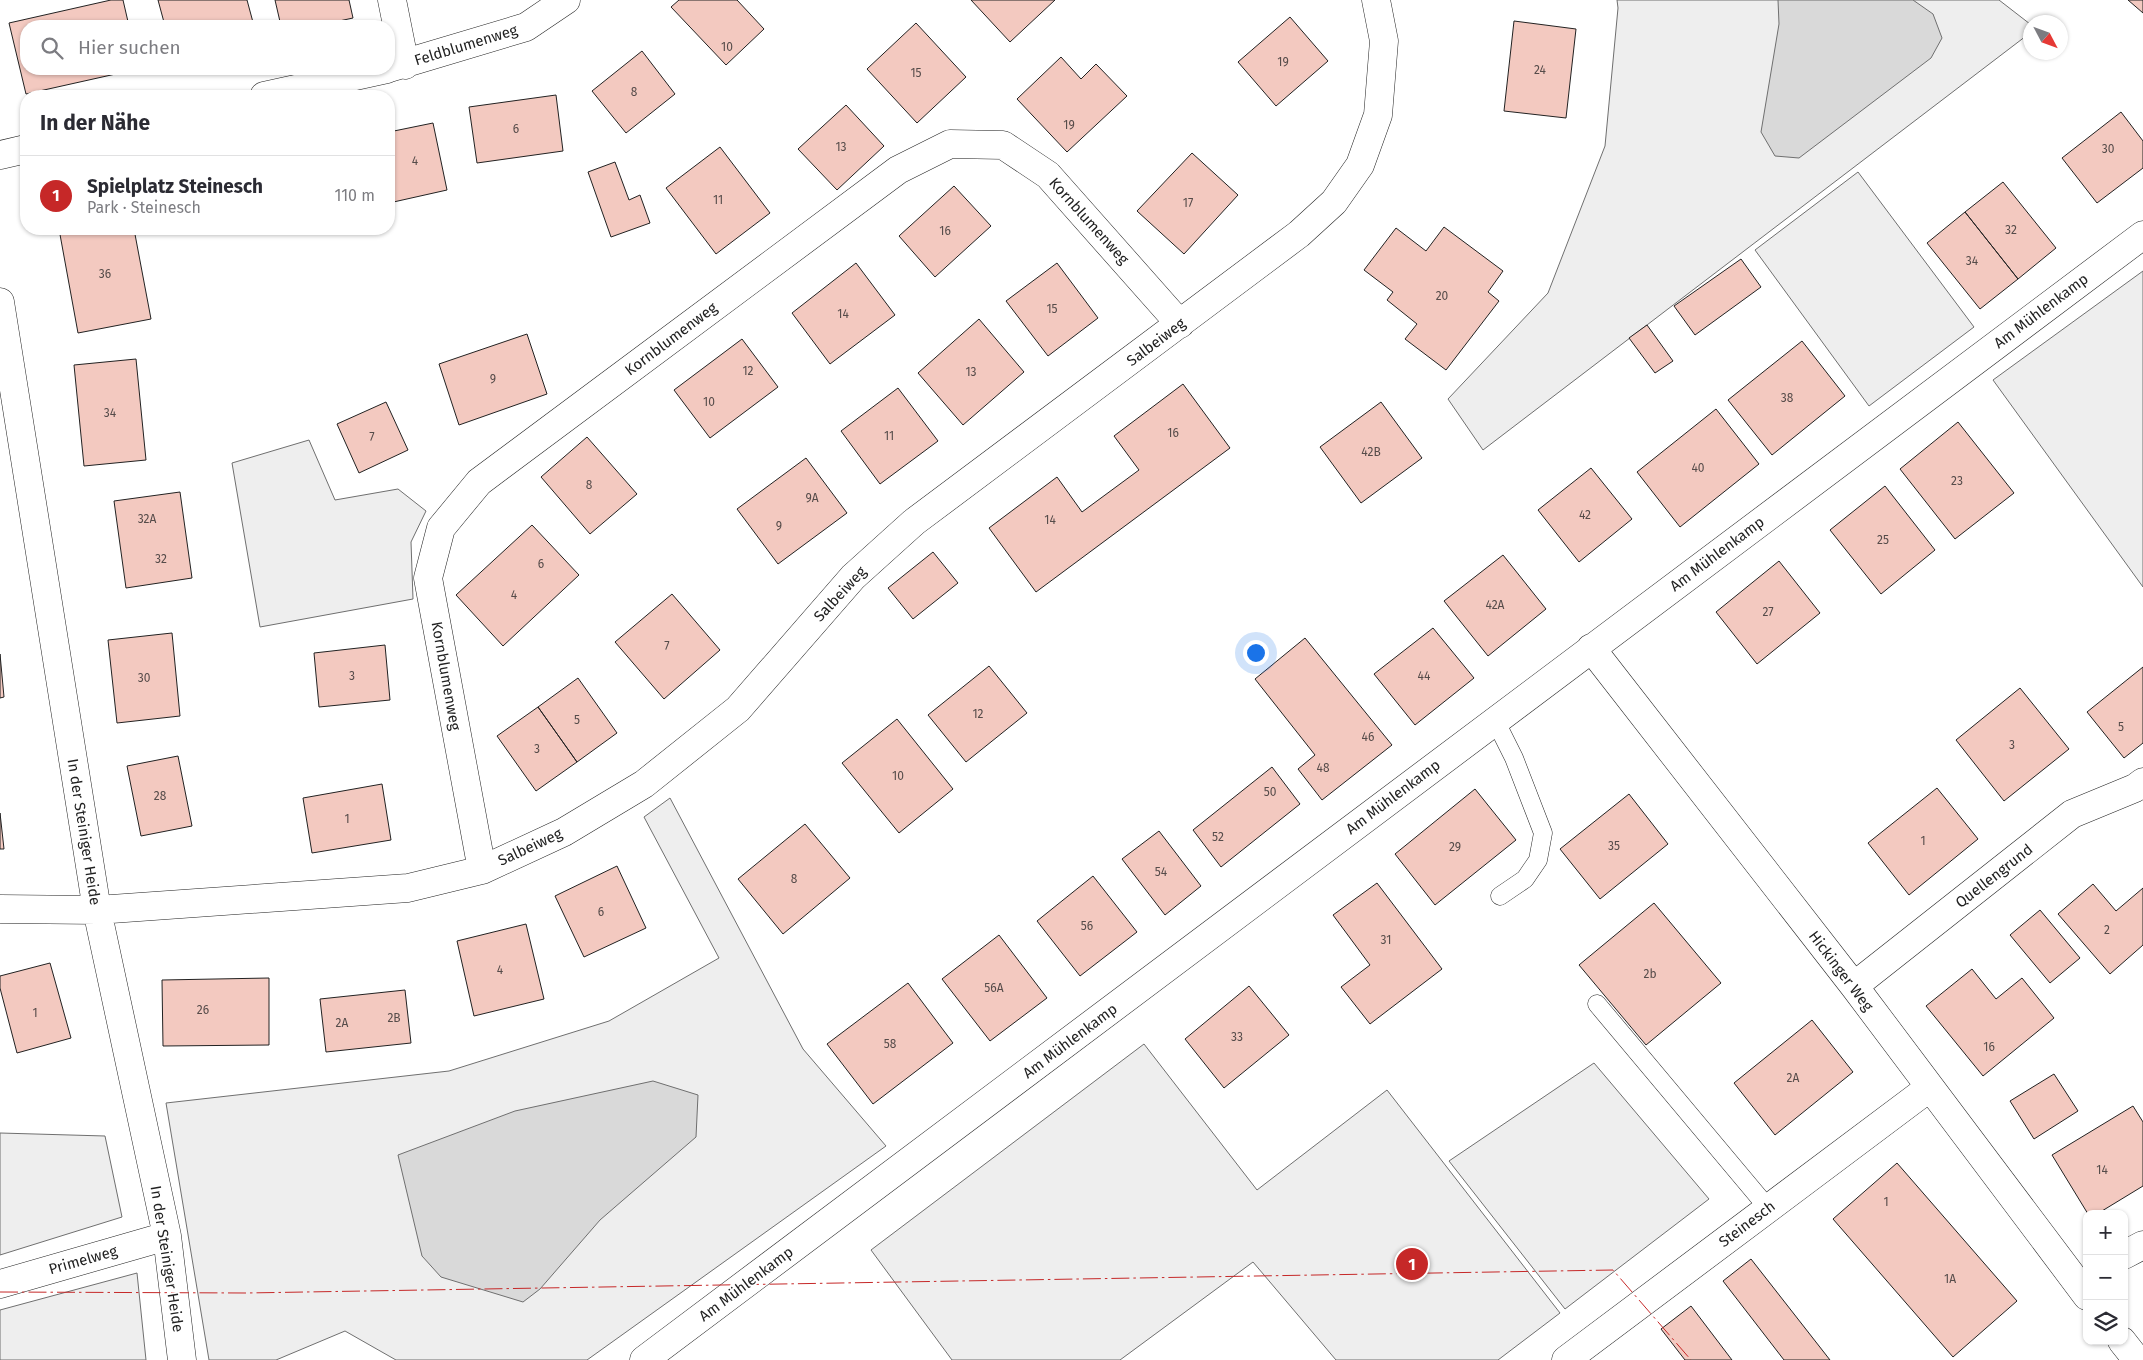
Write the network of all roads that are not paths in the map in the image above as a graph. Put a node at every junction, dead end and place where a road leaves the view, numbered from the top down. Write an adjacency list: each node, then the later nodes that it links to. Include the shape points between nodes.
1 (392, 0): 4 (street)
2 (566, 0): 5 (street, Feldblumenweg, via 526,27)
3 (1376, 0): 12 (street, Salbeiweg, via 1384,41 1378,115 1360,166 1334,202 1299,234)
4 (393, 20)
5 (395, 67)
6 (358, 75): 7 (street, Feldblumenweg)
7 (291, 90)
8 (20, 151): 9 (street)
9 (0, 155)
10 (2143, 235): 13 (street, Am Mühlenkamp)
11 (0, 302): 19 (street, In der Steiniger Heide)
12 (1180, 324): 16 (street, Salbeiweg, via 914,522 853,577 738,709 644,784 564,832); 16 (street, Kornblumenweg, via 1048,175 1003,145 950,144 898,170 480,482 441,528 428,578)
13 (1591, 648): 14 (street, Am Mühlenkamp); 20 (street, Hickinger Weg)
14 (1495, 720): 17 (lane, via 1514,758 1543,833 1538,860 1525,879); 31 (street, Am Mühlenkamp)
15 (2143, 782): 20 (street, Quellengrund, via 2072,814)
16 (482, 870): 19 (street, Salbeiweg, via 408,888)
17 (1500, 896)
18 (0, 910): 19 (street, Salbeiweg)
19 (97, 910): 24 (street, In der Steiniger Heide)
20 (1854, 986): 22 (street, Hickinger Weg)
21 (1597, 1004): 23 (lane)
22 (1929, 1088): 23 (street, Steinesch); 28 (street, Hickinger Weg)
23 (1768, 1208): 32 (street, Steinesch)
24 (167, 1236): 27 (street, Primelweg); 30 (street, In der Steiniger Heide)
25 (2143, 1245): 26 (street)
26 (2126, 1255)
27 (0, 1284)
28 (2083, 1286)
29 (2125, 1345): 33 (street)
30 (182, 1360)
31 (644, 1360)
32 (1566, 1360)
33 (2137, 1360)

